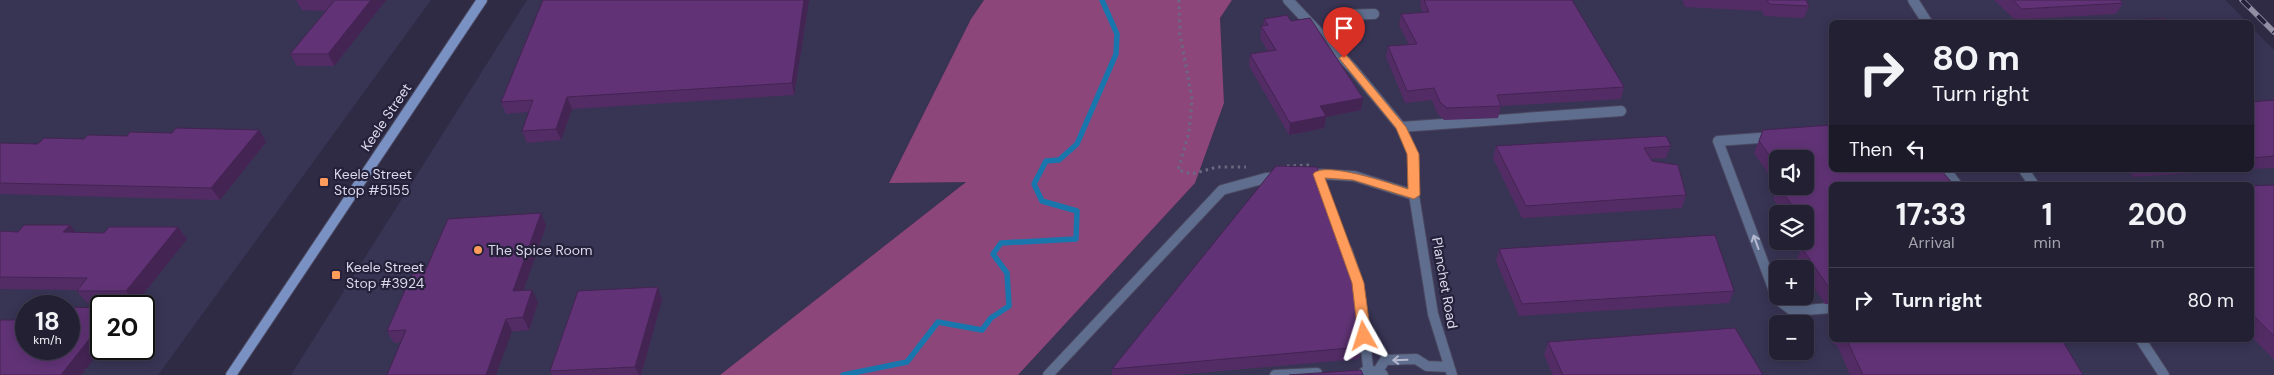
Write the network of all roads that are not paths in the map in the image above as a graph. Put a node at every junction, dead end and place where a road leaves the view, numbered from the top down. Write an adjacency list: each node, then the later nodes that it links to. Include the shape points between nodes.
1 (482, 0): 21 (main road, Keele Street)
2 (1288, 0): 6 (street, Planchet Road)
3 (1913, 0): 5 (street)
4 (1374, 14): 6 (street, via 1339,15 1344,38)
5 (1926, 20)
6 (1334, 48): 8 (street, Planchet Road)
7 (1621, 111): 8 (street)
8 (1401, 127): 12 (street, Planchet Road, via 1413,154)
9 (1784, 136): 14 (street, one-way to 9, via 1793,311 1777,299 1718,141)
10 (1292, 176): 22 (street, via 1266,178 1222,190)
11 (1317, 177): 12 (street, via 1354,176)
12 (1414, 195): 17 (street, Planchet Road, via 1433,314)
13 (1342, 238): 20 (street, via 1358,283)
14 (1829, 308)
15 (2142, 342): 24 (street)
16 (1425, 371): 17 (street); 20 (street, one-way to 20, via 1416,359 1384,360)
17 (1451, 371)
18 (1350, 372): 20 (street)
19 (1331, 373): 23 (street)
20 (1375, 373)
21 (231, 375)
22 (1048, 375)
23 (1275, 375)
24 (2164, 375)

